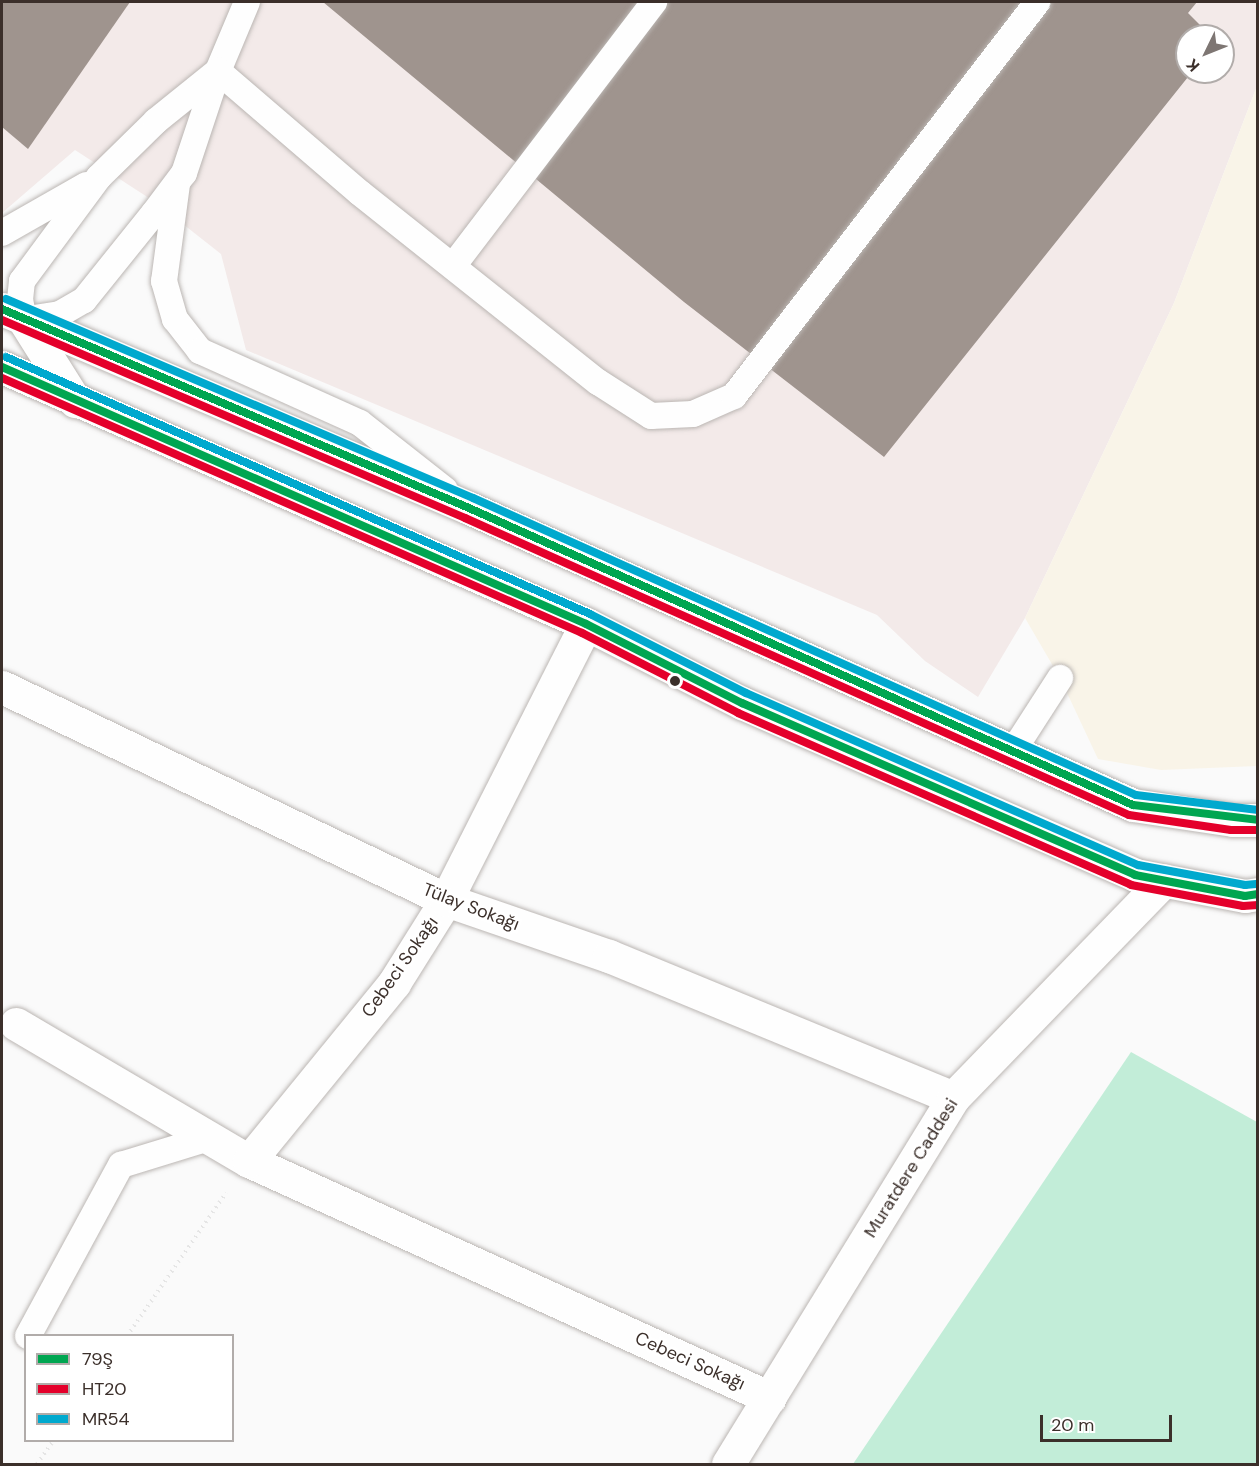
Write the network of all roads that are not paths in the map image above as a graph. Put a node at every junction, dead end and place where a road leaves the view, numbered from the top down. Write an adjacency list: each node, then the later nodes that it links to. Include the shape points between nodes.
1 (248, 2): 4 (lane)
2 (654, 2): 8 (lane)
3 (1037, 2): 8 (lane, via 734,396 693,414 651,416 598,382)
4 (218, 71): 5 (lane, via 156,121); 6 (lane, via 184,173); 8 (lane)
5 (99, 177): 7 (lane, via 45,212); 9 (lane, via 22,281 20,300)
6 (177, 182): 9 (lane, via 84,300 60,314); 12 (lane, via 164,281 175,319 200,351 360,423)
7 (2, 233)
8 (453, 266)
9 (9, 317): 11 (street); 12 (street)
10 (2, 367): 11 (street)
11 (75, 401): 13 (street)
12 (469, 508): 16 (street)
13 (586, 624): 18 (street, via 742,703 1135,875); 20 (street, Cebeci Sokağı)
14 (1060, 678): 16 (lane)
15 (2, 687): 20 (street, Tülay Sokağı)
16 (1013, 751): 17 (street, via 1133,805)
17 (1257, 820)
18 (1164, 880): 19 (street, via 1245,896); 22 (street, Muratdere Caddesi)
19 (1257, 894)
20 (446, 900): 22 (street, Tülay Sokağı, via 609,956); 24 (street, Cebeci Sokağı, via 393,983)
21 (16, 1024): 23 (street, Cebeci Sokağı)
22 (953, 1098): 26 (street, Muratdere Caddesi)
23 (212, 1137): 24 (street, Cebeci Sokağı); 25 (lane, via 121,1165)
24 (249, 1161): 26 (street, Cebeci Sokağı)
25 (29, 1334)
26 (770, 1398): 27 (street, Muratdere Caddesi)
27 (728, 1464)

